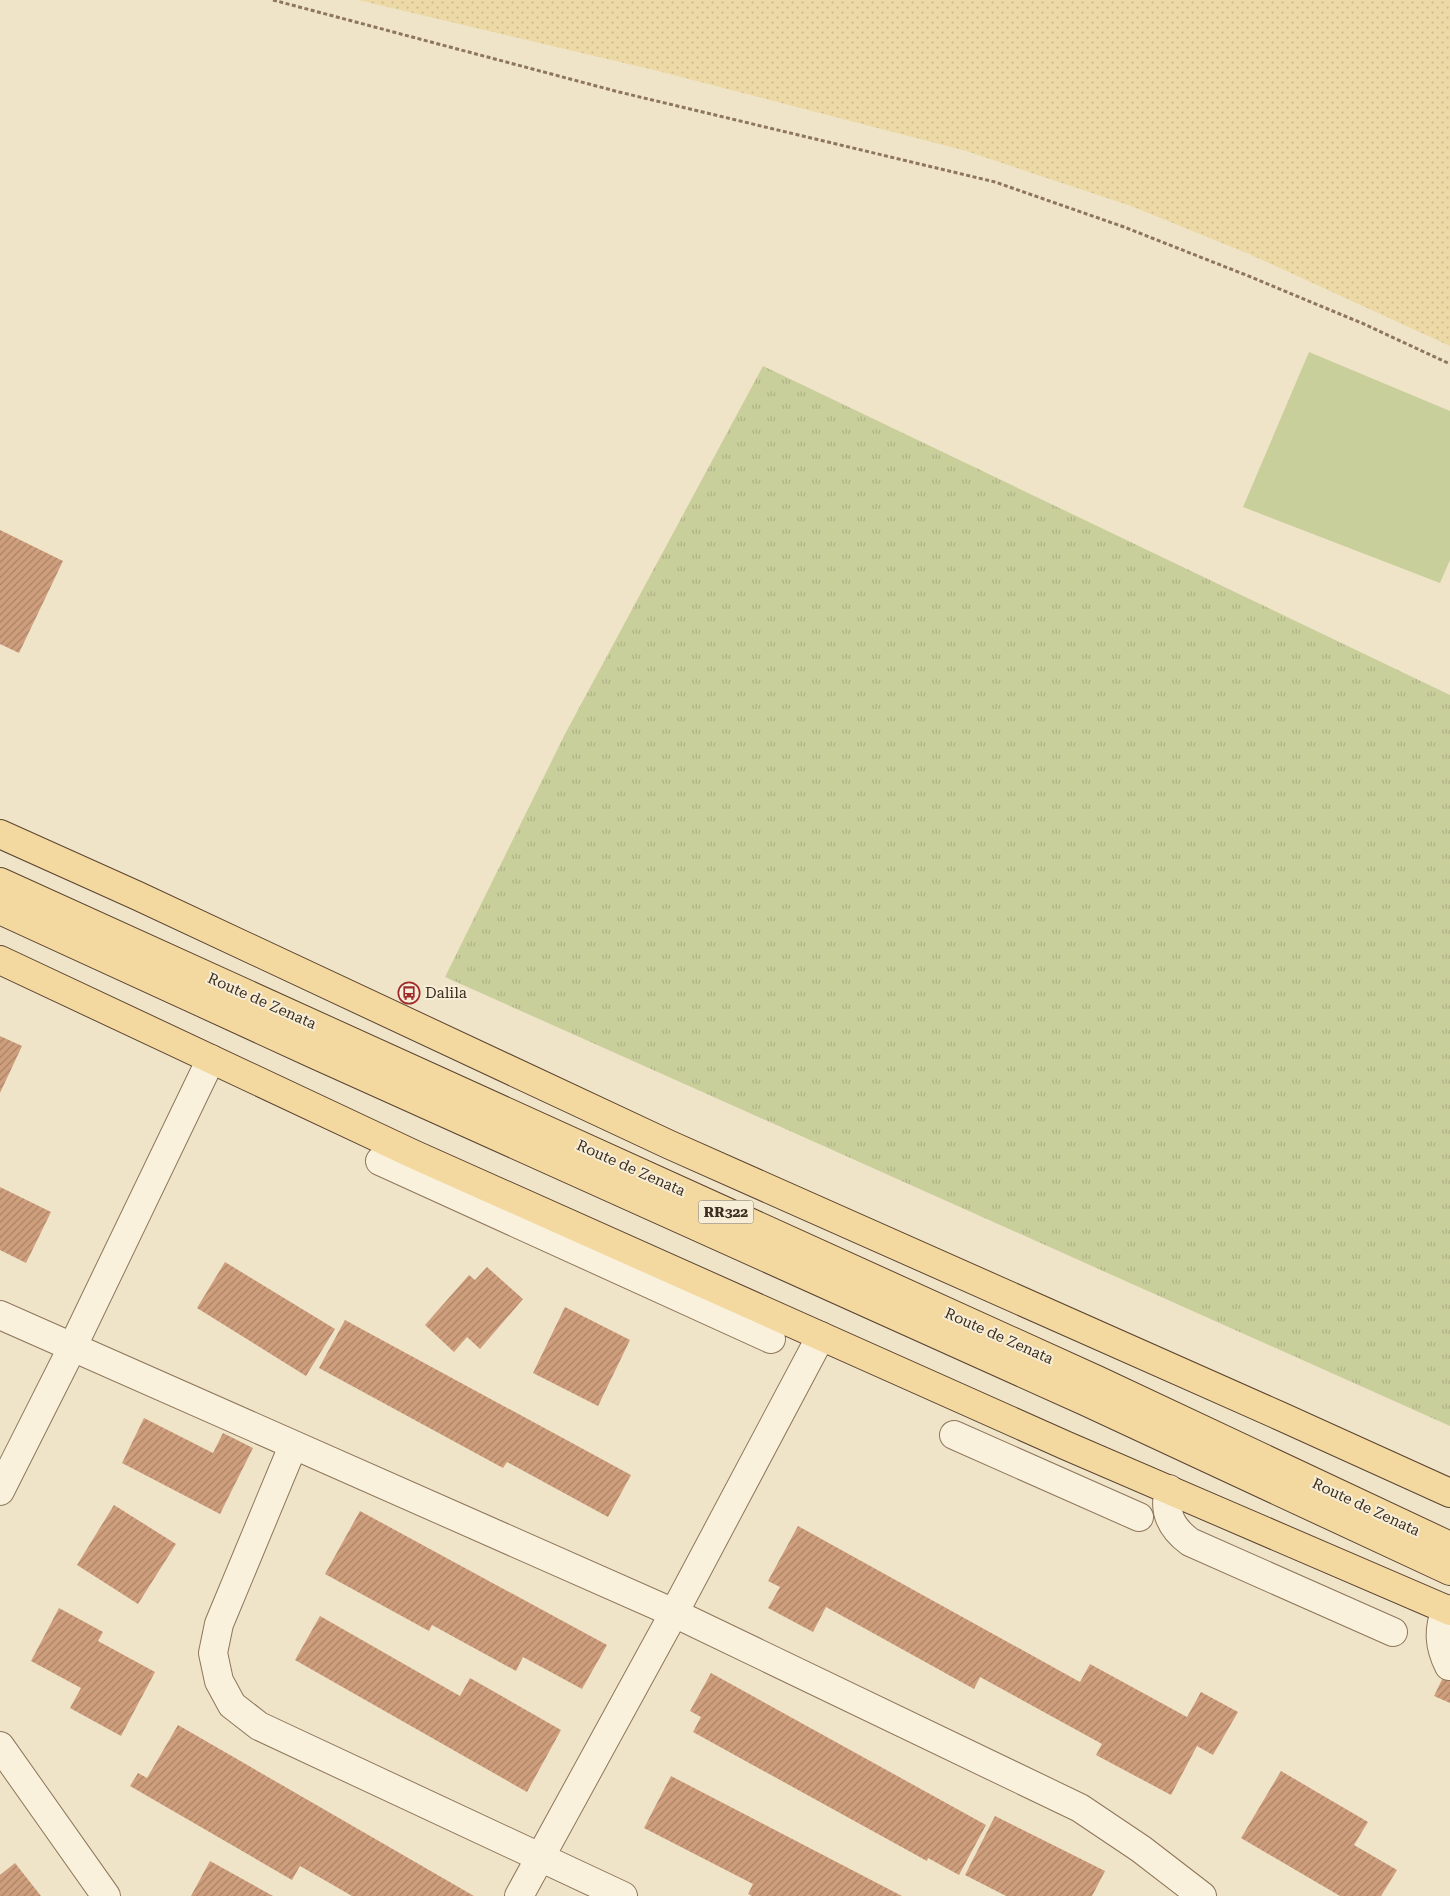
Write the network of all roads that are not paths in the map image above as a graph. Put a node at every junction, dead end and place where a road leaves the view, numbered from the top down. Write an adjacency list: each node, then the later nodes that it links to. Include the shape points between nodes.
1 (0, 834): 18 (main road, RR322, via 670,1145)
2 (0, 882): 20 (main road, Route de Zenata / RR322, via 1098,1380)
3 (0, 910): 21 (main road, Route de Zenata / RR322, via 1088,1402)
4 (0, 960): 5 (main road)
5 (211, 1059): 7 (main road); 11 (street)
6 (380, 1161): 7 (street)
7 (732, 1309): 9 (main road); 10 (street)
8 (0, 1315): 11 (street)
9 (821, 1336): 12 (main road); 23 (street)
10 (771, 1339)
11 (72, 1348): 14 (street); 17 (street)
12 (1030, 1429): 15 (street); 16 (main road)
13 (954, 1435): 15 (street)
14 (293, 1446): 23 (street); 27 (street, via 219,1624 214,1653 219,1681 232,1705 259,1726)
15 (1015, 1462): 19 (street)
16 (1168, 1489): 22 (main road); 24 (street, via 1166,1500 1170,1521 1190,1542)
17 (0, 1491)
18 (1450, 1493)
19 (1139, 1517)
20 (1450, 1546)
21 (1450, 1571)
22 (1448, 1610): 25 (street, via 1441,1623 1440,1638)
23 (674, 1613): 27 (street); 28 (street, via 1080,1808 1141,1848)
24 (1393, 1632)
25 (1449, 1666)
26 (0, 1746): 29 (street)
27 (540, 1858): 30 (street); 31 (street)
28 (1197, 1894)
29 (106, 1896)
30 (519, 1896)
31 (623, 1896)

